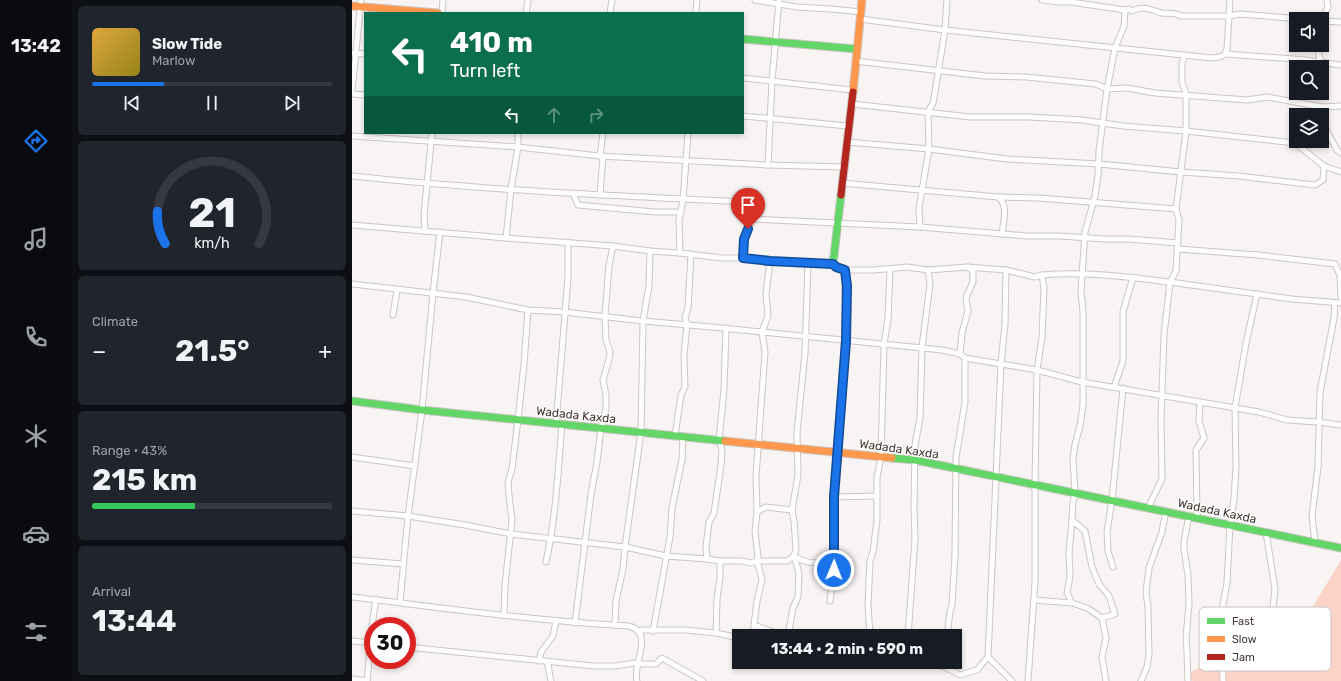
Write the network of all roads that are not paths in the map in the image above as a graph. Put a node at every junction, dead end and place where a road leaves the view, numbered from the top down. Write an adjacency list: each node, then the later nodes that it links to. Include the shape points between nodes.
1 (443, 0): 16 (street)
2 (528, 0): 17 (street)
3 (612, 0): 18 (street)
4 (698, 0): 19 (street)
5 (755, 0): 11 (street)
6 (862, 0): 21 (street)
7 (947, 0): 26 (street)
8 (1042, 0): 14 (street)
9 (1230, 0): 22 (street)
10 (1327, 0): 20 (street)
11 (779, 2): 21 (street); 28 (street)
12 (360, 3): 13 (street); 15 (street); 31 (street)
13 (352, 6)
14 (1125, 10): 22 (street, via 1147,8 1164,13 1174,12 1181,16); 30 (street, via 1124,26)
15 (430, 12)
16 (442, 12)
17 (526, 12)
18 (610, 12)
19 (696, 12)
20 (1326, 12)
21 (860, 16): 26 (street); 29 (street)
22 (1229, 16): 23 (street, via 1240,14); 33 (street)
23 (1289, 18)
24 (1329, 21): 25 (street)
25 (1341, 22)
26 (945, 30): 30 (street); 39 (street)
27 (744, 39): 28 (street)
28 (775, 42): 29 (street); 41 (street)
29 (856, 48): 36 (street)
30 (1114, 48): 34 (street); 42 (street)
31 (354, 53): 32 (street); 44 (street)
32 (364, 54)
33 (1226, 54): 34 (street, via 1212,58); 35 (street)
34 (1185, 55): 45 (street, via 1182,63 1182,82)
35 (1306, 60)
36 (855, 61): 39 (street); 43 (street)
37 (1329, 63): 38 (street)
38 (1341, 65)
39 (938, 70): 42 (street, via 1096,84); 50 (street, via 933,103)
40 (744, 78): 41 (street)
41 (772, 81): 43 (street); 52 (street)
42 (1107, 89): 45 (street, via 1126,88 1155,93); 53 (street)
43 (852, 90): 47 (street)
44 (352, 92): 46 (street)
45 (1186, 94): 49 (street, via 1247,100 1267,97); 55 (street)
46 (364, 95)
47 (852, 104): 50 (street); 54 (street)
48 (1341, 106): 49 (street)
49 (1322, 107): 65 (street, via 1324,126)
50 (928, 112): 53 (street, via 970,117 1082,120); 64 (street)
51 (744, 116): 52 (street)
52 (770, 119): 54 (street); 69 (street)
53 (1103, 124): 55 (street); 68 (street)
54 (848, 126): 62 (street)
55 (1186, 131): 70 (street, via 1295,143); 72 (street)
56 (432, 134): 61 (street)
57 (518, 134): 63 (street)
58 (603, 134): 66 (street)
59 (688, 134): 67 (street)
60 (352, 136): 61 (street)
61 (432, 142): 63 (street); 76 (street)
62 (847, 142): 64 (street); 71 (street)
63 (518, 147): 66 (street); 77 (street)
64 (929, 149): 68 (street, via 1007,159); 78 (street)
65 (1341, 153)
66 (602, 156): 67 (street); 80 (street)
67 (686, 160): 69 (street); 82 (street)
68 (1099, 164): 72 (street); 83 (street)
69 (768, 165): 71 (street)
70 (1324, 166): 72 (street, via 1323,180 1315,185); 73 (street)
71 (845, 167): 75 (street)
72 (1181, 172): 84 (street)
73 (1341, 172)
74 (352, 176): 76 (street)
75 (842, 183): 78 (street); 87 (street)
76 (428, 184): 77 (street); 90 (street, via 424,215)
77 (510, 189): 79 (street); 93 (street)
78 (921, 191): 81 (street); 89 (street)
79 (573, 193): 80 (street); 85 (street, via 578,205)
80 (600, 195): 82 (street)
81 (998, 198): 83 (street); 92 (street, via 1002,200 1005,213)
82 (683, 200): 85 (street); 86 (street, via 749,202 749,214)
83 (1094, 202): 84 (street); 94 (street)
84 (1176, 209): 96 (street, via 1179,220)
85 (681, 212): 100 (street)
86 (752, 219): 87 (street); 102 (street, via 744,239)
87 (837, 224): 89 (street); 105 (street)
88 (352, 225): 90 (street)
89 (920, 227): 92 (street)
90 (425, 231): 91 (street)
91 (440, 232): 93 (street); 117 (street)
92 (1002, 234): 94 (street)
93 (506, 238): 95 (street)
94 (1085, 238): 96 (street); 111 (street)
95 (568, 242): 97 (street); 122 (street, via 568,278)
96 (1178, 243): 98 (street)
97 (613, 246): 99 (street); 124 (street)
98 (1178, 249): 114 (street, via 1176,271); 119 (street, via 1335,264 1340,275)
99 (650, 251): 100 (street); 125 (street)
100 (680, 253): 101 (street)
101 (692, 254): 102 (street); 126 (street)
102 (743, 258): 103 (street)
103 (770, 261): 104 (street); 128 (street, via 766,294 768,316)
104 (808, 263): 105 (street); 129 (street)
105 (833, 264): 108 (street)
106 (967, 267): 109 (street); 110 (street); 133 (street, via 973,271 973,282 966,300 968,311)
107 (890, 269): 108 (street); 109 (street, via 907,267); 131 (street, via 889,312)
108 (845, 270): 130 (street)
109 (928, 270): 132 (street, via 930,284)
110 (1006, 270): 112 (street, via 1035,277); 135 (street, via 1006,324)
111 (1081, 274): 112 (street); 113 (street); 137 (street)
112 (1042, 275): 136 (street, via 1042,336)
113 (1132, 277): 114 (street); 138 (street, via 1123,312 1123,361)
114 (1170, 282): 118 (street); 140 (street)
115 (352, 284): 116 (street)
116 (397, 290): 117 (street); 123 (street)
117 (433, 293): 121 (street, via 466,296); 144 (street)
118 (1257, 294): 120 (street); 143 (street)
119 (1341, 298)
120 (1338, 303): 146 (street, via 1320,392)
121 (528, 310): 122 (street); 145 (street)
122 (564, 312): 124 (street); 147 (street)
123 (393, 315)
124 (605, 316): 125 (street); 149 (street, via 610,359 603,380 606,402)
125 (644, 321): 126 (street); 150 (street)
126 (687, 325): 127 (street); 151 (street, via 684,354 685,387 681,395)
127 (726, 328): 128 (street); 152 (street)
128 (762, 332): 129 (street); 153 (street, via 765,352)
129 (805, 336): 130 (street); 154 (street)
130 (846, 341): 131 (street); 155 (street)
131 (884, 344): 132 (street); 156 (street)
132 (922, 347): 133 (street); 158 (street)
133 (960, 354): 134 (street)
134 (964, 358): 135 (street); 160 (street, via 965,402 957,445)
135 (1001, 364): 136 (street); 161 (street)
136 (1037, 370): 137 (street); 162 (street)
137 (1082, 382): 138 (street); 163 (street, via 1083,405 1073,459)
138 (1114, 387): 139 (street)
139 (1123, 388): 140 (street); 166 (street)
140 (1161, 394): 142 (street); 167 (street, via 1162,479)
141 (352, 401): 144 (street, Wadada Kaxda)
142 (1200, 402): 143 (street); 173 (street, via 1199,421 1204,438 1196,450)
143 (1235, 408): 146 (street, via 1287,420); 175 (street, via 1236,467)
144 (422, 410): 145 (street, Wadada Kaxda); 159 (street)
145 (518, 420): 147 (street, Wadada Kaxda); 177 (street, via 508,482)
146 (1318, 422): 148 (street); 180 (street, via 1318,467 1312,516)
147 (559, 424): 149 (street, Wadada Kaxda); 178 (street)
148 (1341, 425)
149 (601, 428): 150 (street, Wadada Kaxda); 179 (street)
150 (641, 432): 151 (street, Wadada Kaxda); 181 (street)
151 (679, 436): 152 (street, Wadada Kaxda); 183 (street, via 682,460)
152 (719, 440): 153 (street, Wadada Kaxda); 185 (street, via 722,450 721,465 714,513 709,522)
153 (759, 444): 154 (street, Wadada Kaxda); 171 (street, via 756,476)
154 (798, 448): 155 (street, Wadada Kaxda); 168 (street, via 798,475)
155 (837, 452): 156 (street, Wadada Kaxda); 165 (street)
156 (880, 456): 158 (street, Wadada Kaxda); 164 (street)
157 (352, 457): 159 (street)
158 (916, 460): 160 (street, Wadada Kaxda); 212 (street, via 915,540)
159 (415, 466): 172 (street)
160 (956, 468): 161 (street, Wadada Kaxda); 213 (street, via 952,598)
161 (997, 477): 162 (street, Wadada Kaxda); 221 (street)
162 (1034, 484): 163 (street, Wadada Kaxda); 195 (street)
163 (1074, 493): 166 (street, Wadada Kaxda); 174 (street)
164 (877, 496): 165 (street); 211 (street, via 877,520 870,560)
165 (834, 497): 190 (street)
166 (1112, 500): 167 (street, Wadada Kaxda); 192 (street, via 1106,532)
167 (1148, 508): 170 (street, Wadada Kaxda)
168 (792, 510): 171 (street, via 766,507); 184 (street, via 796,540)
169 (352, 511): 172 (street)
170 (1166, 511): 173 (street, Wadada Kaxda); 236 (street, via 1161,537 1149,568 1146,592 1149,655)
171 (757, 512): 188 (street)
172 (408, 516): 177 (street); 191 (street)
173 (1193, 517): 175 (street, Wadada Kaxda); 237 (street, via 1184,541 1189,604 1186,638)
174 (1072, 520): 198 (street, via 1067,593); 203 (street, via 1086,531 1092,567 1099,584 1109,596 1115,614)
175 (1230, 525): 176 (street, Wadada Kaxda); 199 (street)
176 (1266, 532): 180 (street, Wadada Kaxda); 200 (street, via 1275,589)
177 (511, 534): 178 (street); 201 (street)
178 (551, 539): 179 (street); 189 (street)
179 (584, 542): 181 (street); 205 (street)
180 (1315, 542): 182 (street, Wadada Kaxda)
181 (625, 548): 183 (street); 206 (street, via 622,578 616,601)
182 (1341, 548)
183 (666, 556): 185 (street); 214 (street)
184 (794, 556): 188 (street, via 788,561); 190 (street, via 800,561); 210 (street, via 799,573 798,597)
185 (707, 559): 187 (street)
186 (352, 560): 191 (street)
187 (720, 561): 188 (street); 216 (street)
188 (757, 561): 207 (street, via 762,580)
189 (546, 562)
190 (835, 562): 196 (street)
191 (403, 564): 197 (street)
192 (1112, 567)
193 (352, 597): 194 (street)
194 (376, 600): 197 (street); 202 (street)
195 (1034, 600): 198 (street); 235 (street)
196 (830, 601)
197 (400, 602): 201 (street)
198 (1072, 603): 203 (street, via 1087,608)
199 (1223, 607)
200 (1273, 607)
201 (504, 615): 204 (street)
202 (373, 617)
203 (1102, 618): 229 (street, via 1106,638 1102,657)
204 (556, 621): 205 (street); 222 (street, via 554,636 541,652)
205 (575, 623): 206 (street)
206 (616, 625): 215 (street, via 635,628)
207 (754, 625): 208 (street); 209 (street)
208 (754, 629)
209 (765, 629)
210 (789, 629)
211 (870, 629)
212 (909, 629)
213 (948, 629)
214 (653, 631): 215 (street, via 641,630); 216 (street, via 685,630)
215 (640, 633): 224 (street, via 642,639)
216 (716, 633): 217 (street)
217 (732, 636)
218 (352, 641): 219 (street)
219 (364, 642)
220 (416, 648): 222 (street)
221 (988, 657): 226 (street, via 977,670 960,675); 234 (street)
222 (539, 660): 223 (street)
223 (546, 661): 224 (street, via 593,666); 231 (street)
224 (639, 664): 232 (street, via 636,671); 233 (street, via 656,664 662,658)
225 (369, 669): 230 (street)
226 (952, 669)
227 (1223, 671): 238 (street)
228 (352, 679): 230 (street)
229 (1105, 680)
230 (367, 681)
231 (551, 681)
232 (637, 681)
233 (703, 681)
234 (1012, 681)
235 (1028, 681)
236 (1141, 681)
237 (1188, 681)
238 (1223, 681)

